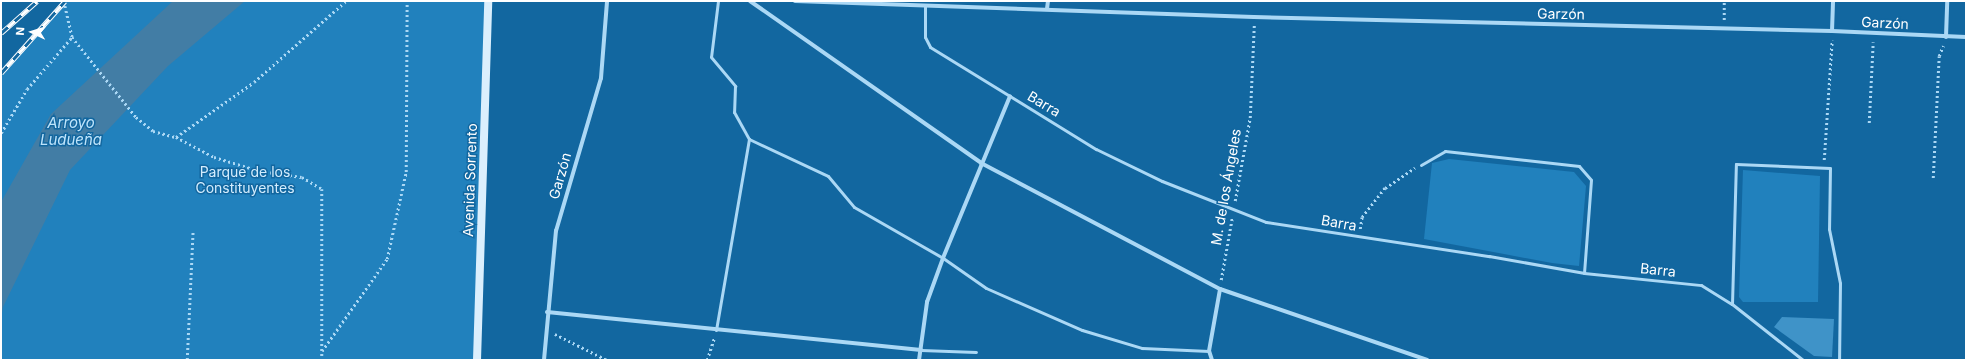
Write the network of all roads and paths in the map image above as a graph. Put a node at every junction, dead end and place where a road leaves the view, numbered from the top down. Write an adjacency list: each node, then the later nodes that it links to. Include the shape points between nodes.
1 (64, 1): 20 (path)
2 (346, 1): 26 (path, via 254,82)
3 (407, 1): 43 (path, via 406,172 387,259)
4 (488, 1): 48 (main road, Avenida Sorrento)
5 (607, 1): 39 (street, Garzón, via 601,78 556,231)
6 (718, 1): 27 (lane, via 711,57 735,86 734,112)
7 (750, 1): 28 (street)
8 (795, 1): 9 (street, Garzón)
9 (800, 1): 14 (street, Garzón)
10 (1048, 1): 15 (street)
11 (1724, 1): 17 (path)
12 (1833, 1): 18 (street)
13 (1947, 1): 21 (street)
14 (925, 5): 15 (street, Garzón); 23 (lane, Barra, via 925,37 930,47)
15 (1047, 9): 16 (street, Garzón)
16 (1254, 17): 17 (street, Garzón); 32 (path, M. de los Ángeles, via 1250,118)
17 (1724, 28): 18 (street, Garzón)
18 (1832, 31): 19 (street, Garzón); 30 (path)
19 (1873, 33): 21 (street, Garzón); 24 (path)
20 (72, 37): 25 (path, via 27,89); 26 (path, via 136,117 153,131)
21 (1946, 37): 22 (street, Garzón); 31 (path, via 1939,56)
22 (1966, 37)
23 (1010, 96): 28 (street); 32 (lane, Barra, via 1103,152 1162,181)
24 (1869, 123)
25 (1, 133)
26 (176, 137): 43 (path, via 214,157 260,171 302,177 322,189)
27 (749, 139): 35 (lane, via 828,176 854,207); 41 (lane)
28 (981, 164): 35 (street); 37 (street)
29 (1421, 165): 34 (path, via 1386,188 1362,217); 36 (lane, via 1445,151 1579,166 1591,180)
30 (1823, 168): 38 (lane, via 1736,164); 56 (lane, via 1830,168 1829,229 1840,283)
31 (1933, 178)
32 (1233, 208): 34 (lane, Barra, via 1266,222); 37 (path, M. de los Ángeles)
33 (193, 230): 46 (path)
34 (1358, 238): 36 (lane, Barra, via 1489,256)
35 (943, 258): 42 (street, via 927,302); 44 (lane, via 986,288 1082,330 1142,348)
36 (1584, 273): 38 (lane, Barra, via 1701,285)
37 (1220, 289): 44 (street); 54 (street)
38 (1732, 304): 55 (lane, Barra)
39 (547, 312): 40 (street, Garzón); 41 (street)
40 (545, 329): 49 (street, Garzón); 50 (path)
41 (716, 330): 42 (street); 51 (path)
42 (921, 350): 45 (lane); 52 (street)
43 (322, 351): 47 (path)
44 (1209, 351): 53 (street)
45 (976, 352)
46 (187, 360)
47 (322, 360)
48 (477, 360)
49 (544, 360)
50 (607, 360)
51 (706, 360)
52 (919, 360)
53 (1212, 360)
54 (1428, 360)
55 (1803, 360)
56 (1839, 360)

